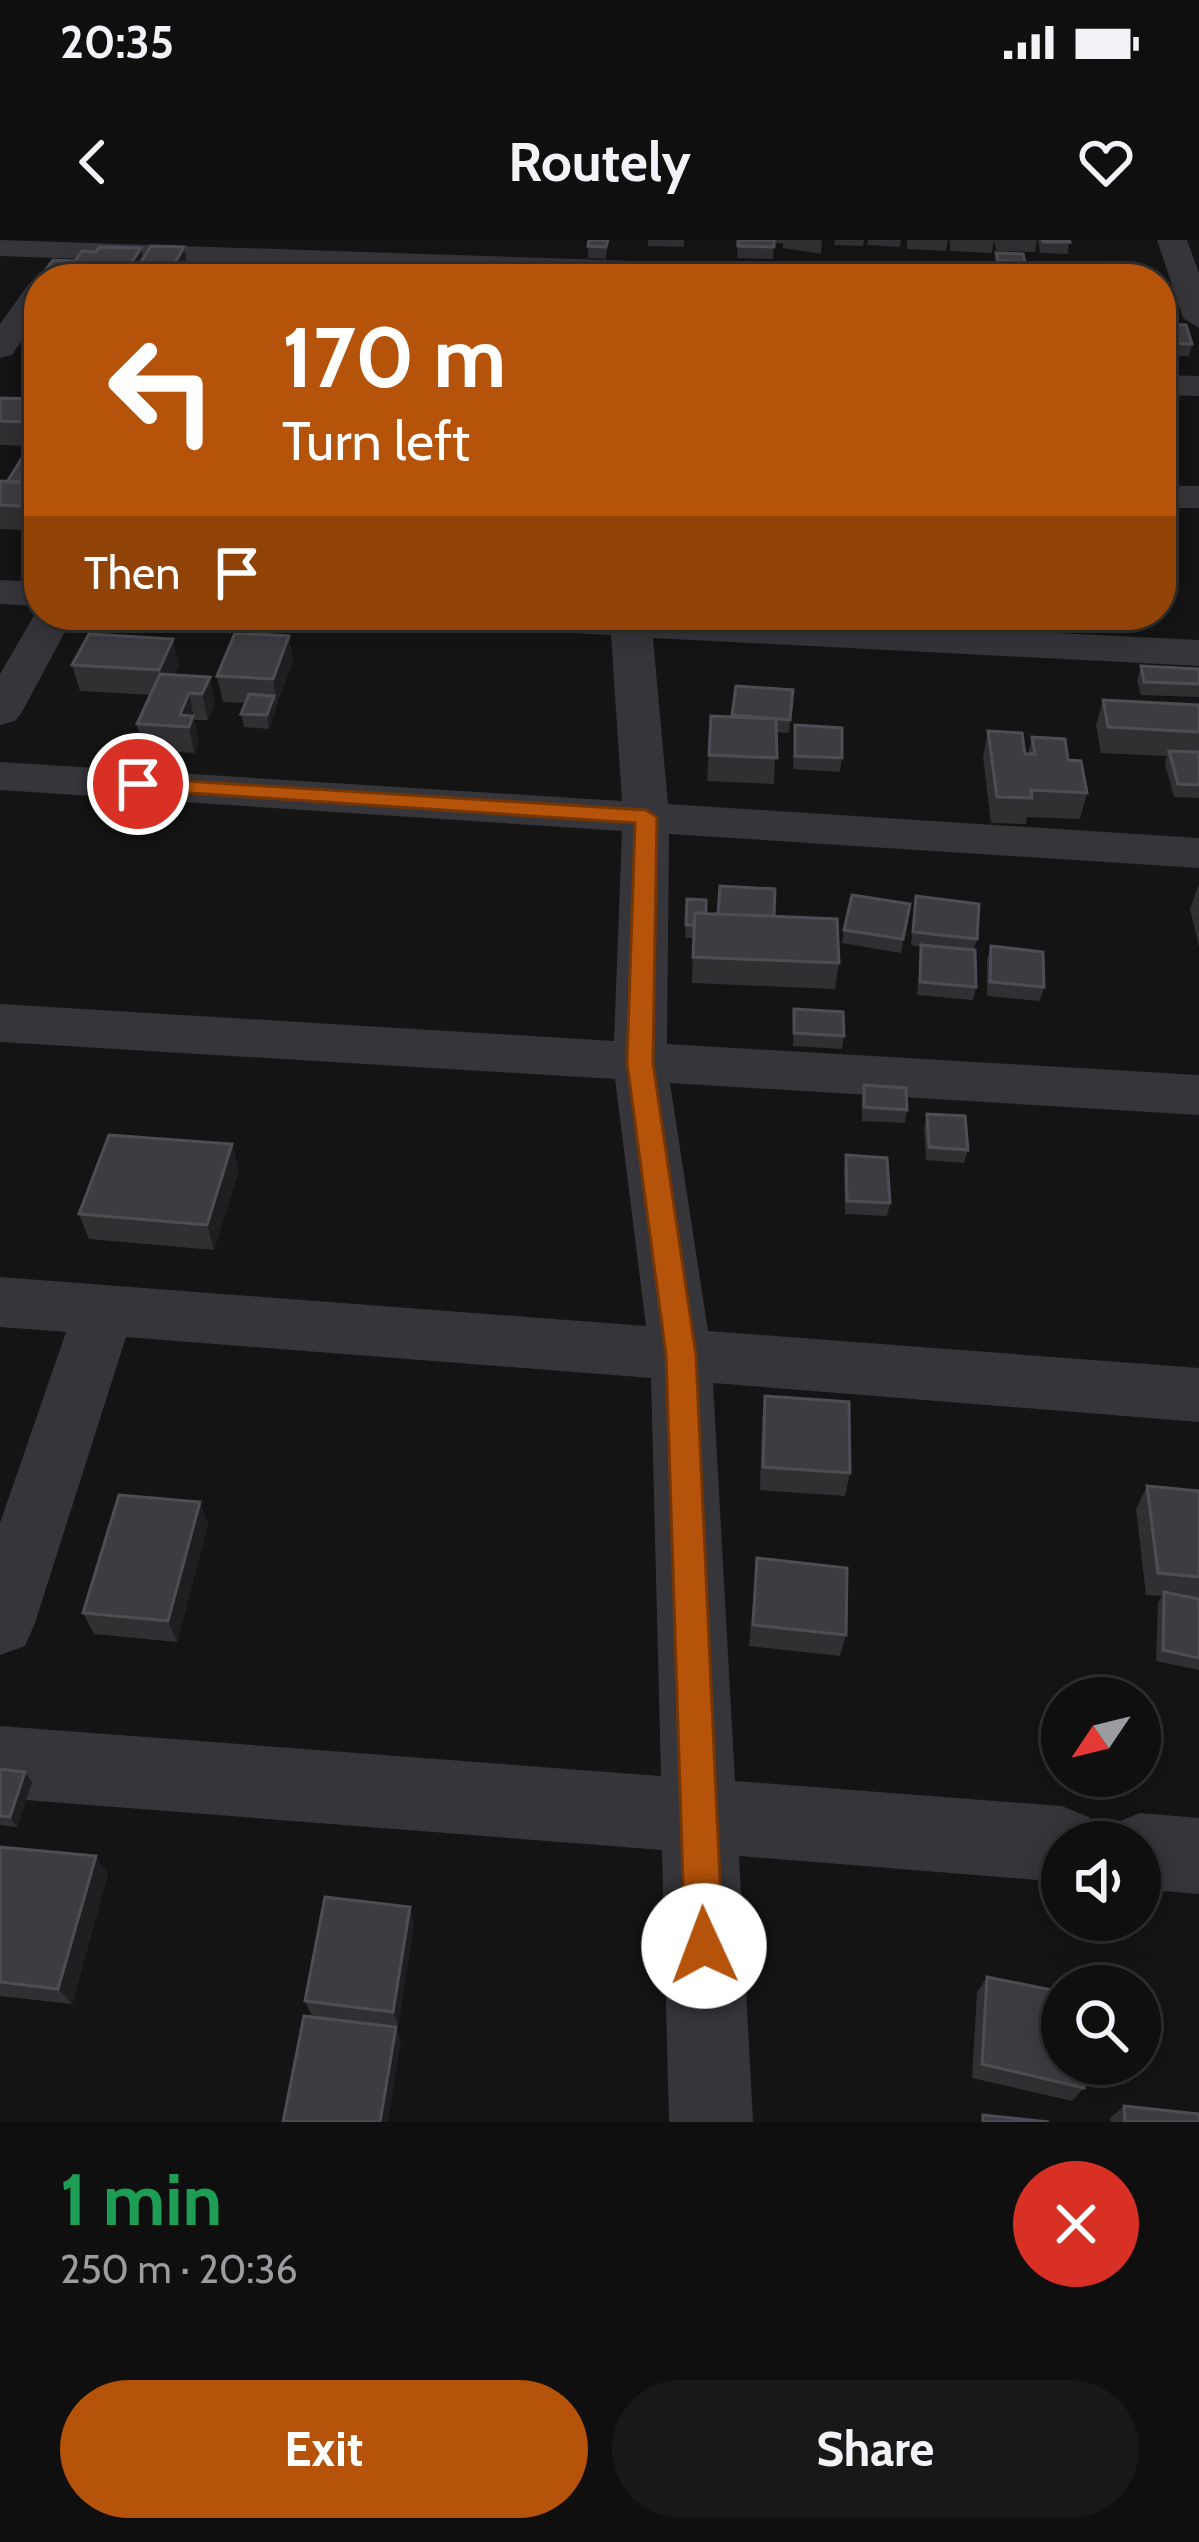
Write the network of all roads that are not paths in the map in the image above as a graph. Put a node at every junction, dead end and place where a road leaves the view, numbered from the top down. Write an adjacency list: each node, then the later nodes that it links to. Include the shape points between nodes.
1 (1172, 240): 7 (street)
2 (72, 245): 3 (street); 4 (street)
3 (0, 247)
4 (265, 259): 5 (street)
5 (624, 262): 6 (street)
6 (658, 264)
7 (1182, 300)
8 (24, 314): 9 (street)
9 (0, 349)
10 (46, 630): 14 (street)
11 (631, 630): 16 (street)
12 (802, 630): 13 (street)
13 (1199, 653)
14 (0, 712)
15 (0, 776): 16 (street)
16 (646, 817): 17 (street); 19 (street)
17 (1199, 853)
18 (0, 1023): 19 (street)
19 (640, 1063): 20 (street); 23 (street)
20 (1199, 1095)
21 (0, 1302): 22 (street)
22 (104, 1310): 23 (street); 25 (street)
23 (681, 1355): 24 (street); 27 (street)
24 (1199, 1395)
25 (0, 1623)
26 (0, 1762): 27 (street)
27 (699, 1813): 28 (street); 31 (street)
28 (1041, 1842)
29 (1161, 1853): 30 (street)
30 (1199, 1856)
31 (711, 2122)

